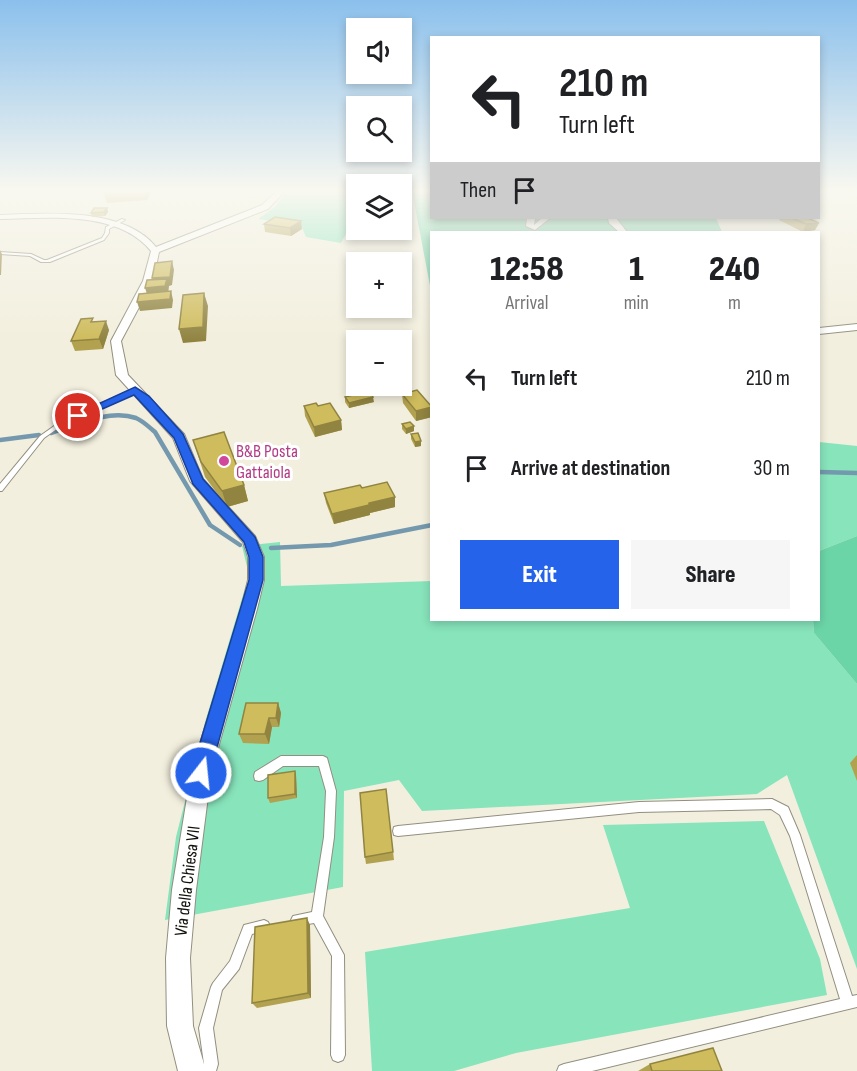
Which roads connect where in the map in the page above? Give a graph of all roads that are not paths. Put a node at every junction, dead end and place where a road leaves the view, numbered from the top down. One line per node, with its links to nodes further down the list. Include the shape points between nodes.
1 (98, 241): 5 (lane, via 48,261 31,255)
2 (146, 241): 4 (street)
3 (180, 241): 4 (street)
4 (155, 251): 8 (street, Via della Chiesa VII, via 148,280 116,341 122,375)
5 (0, 253)
6 (857, 327): 7 (street)
7 (820, 331)
8 (135, 390): 9 (lane, via 42,436); 15 (street, Via della Chiesa VII, via 179,437 197,481 250,540 256,557 256,580 249,609 201,773 184,890 178,958 180,1026)
9 (0, 489)
10 (259, 776): 12 (lane, via 282,761 323,761 331,791 329,837)
11 (398, 831): 13 (lane, via 639,807 772,804 784,811 795,835)
12 (317, 917): 14 (lane, via 338,955); 16 (lane, via 248,929 235,965 218,987 206,1028)
13 (852, 1002): 17 (lane)
14 (338, 1055)
15 (192, 1071)
16 (209, 1071)
17 (564, 1071)

